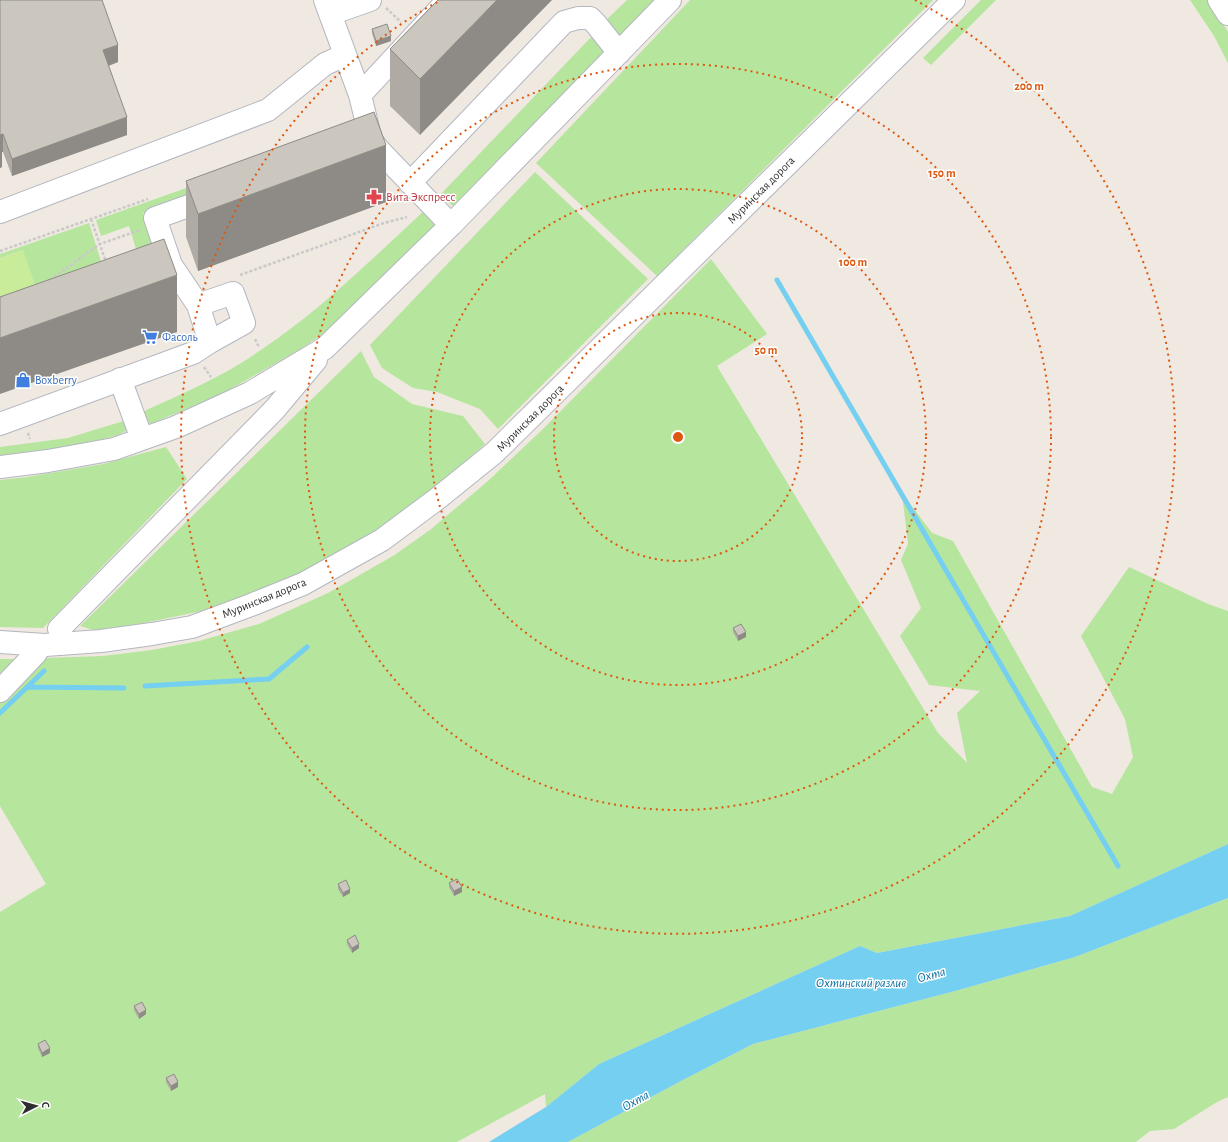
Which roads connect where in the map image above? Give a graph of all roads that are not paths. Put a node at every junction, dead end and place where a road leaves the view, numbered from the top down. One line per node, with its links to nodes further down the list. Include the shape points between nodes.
1 (448, 0): 10 (street)
2 (670, 0): 8 (street)
3 (954, 0): 27 (street, Муринская дорога, via 494,453 382,540 303,584 192,627 101,641 45,645)
4 (1219, 0): 7 (street)
5 (377, 3): 6 (street)
6 (328, 7): 9 (street)
7 (1228, 14)
8 (618, 53): 13 (street, via 590,18 564,22); 16 (street)
9 (345, 55): 10 (street); 15 (street, via 325,64 268,110)
10 (360, 95): 11 (street)
11 (371, 140): 12 (street); 13 (street)
12 (344, 150)
13 (410, 183): 16 (street)
14 (232, 191): 17 (street, via 155,218)
15 (0, 212)
16 (451, 225): 21 (street)
17 (171, 265): 18 (street); 19 (street)
18 (150, 272)
19 (198, 306): 20 (street); 20 (street, via 233,294 244,323)
20 (210, 342): 22 (street, via 193,352)
21 (326, 348): 24 (street, via 250,393 176,427); 26 (street, via 275,409)
22 (120, 379): 23 (street); 24 (street)
23 (0, 424)
24 (142, 439): 25 (street, via 114,449 48,462)
25 (0, 467)
26 (59, 629)
27 (0, 642)
28 (36, 653): 29 (street)
29 (0, 691)

